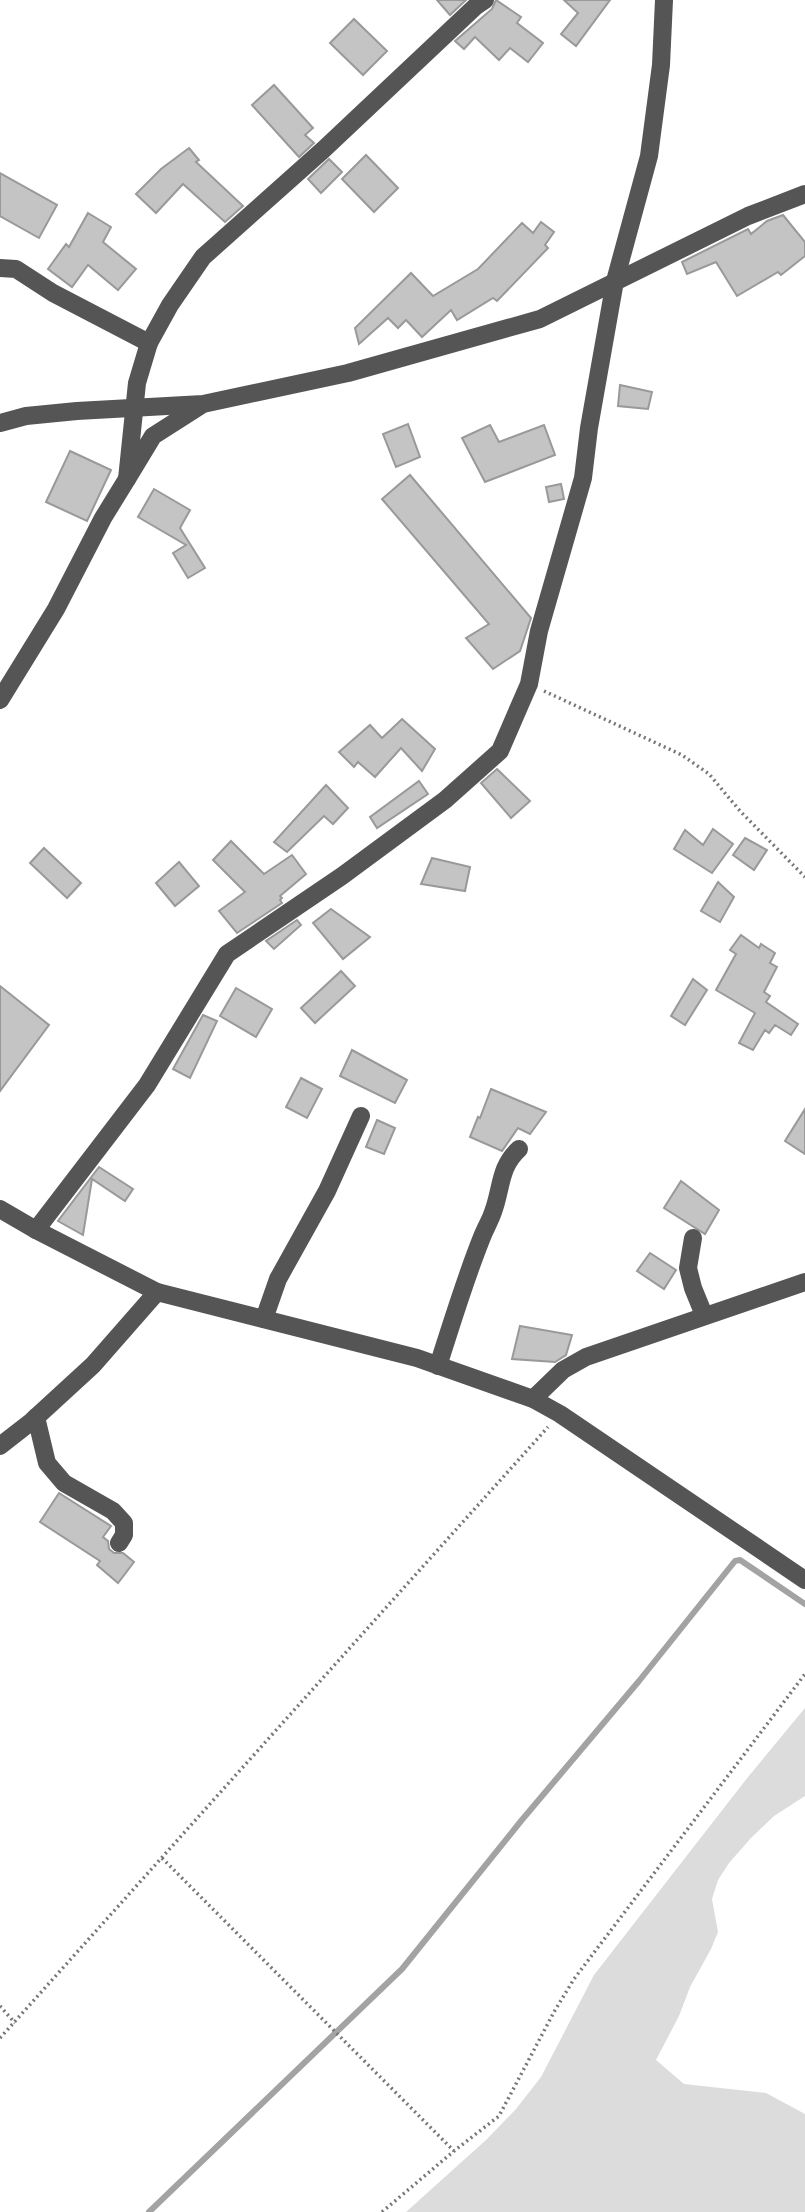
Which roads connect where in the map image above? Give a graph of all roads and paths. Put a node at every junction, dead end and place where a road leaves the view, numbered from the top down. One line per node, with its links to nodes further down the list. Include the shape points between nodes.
1 (485, 0): 6 (street, via 203,257)
2 (664, 0): 5 (street, via 649,156)
3 (805, 194): 5 (street, via 748,216)
4 (0, 268): 6 (street, via 16,269)
5 (615, 281): 7 (street, via 540,319 348,373); 11 (street, via 583,478 539,631)
6 (149, 343): 8 (street)
7 (203, 404): 8 (street); 10 (street, via 153,436)
8 (133, 408): 9 (street, via 26,416); 10 (street)
9 (0, 423)
10 (127, 479): 12 (street)
11 (529, 684): 13 (path, via 682,755 709,774); 17 (street, via 500,751 445,800 227,954 147,1085)
12 (0, 700)
13 (805, 877)
14 (361, 1116): 22 (street, via 327,1191 278,1279)
15 (519, 1149): 23 (street, via 503,1168 493,1214)
16 (0, 1209): 17 (street)
17 (36, 1230): 20 (street)
18 (693, 1238): 21 (street, via 688,1268)
19 (805, 1282): 21 (street)
20 (157, 1292): 22 (street); 26 (street, via 93,1364)
21 (704, 1315): 24 (street, via 586,1357 563,1370)
22 (264, 1319): 23 (street)
23 (438, 1366): 24 (street)
24 (533, 1399): 25 (street)
25 (560, 1414): 29 (street); 31 (path)
26 (36, 1417): 27 (street); 28 (street, via 47,1463 64,1483 113,1511 124,1523)
27 (0, 1446)
28 (119, 1543)
29 (805, 1580)
30 (805, 1674): 35 (path, via 574,1979 499,2116)
31 (162, 1858): 33 (path); 35 (path)
32 (0, 2006): 33 (path)
33 (15, 2023): 34 (path)
34 (0, 2038)
35 (454, 2151): 36 (path)
36 (382, 2212)

